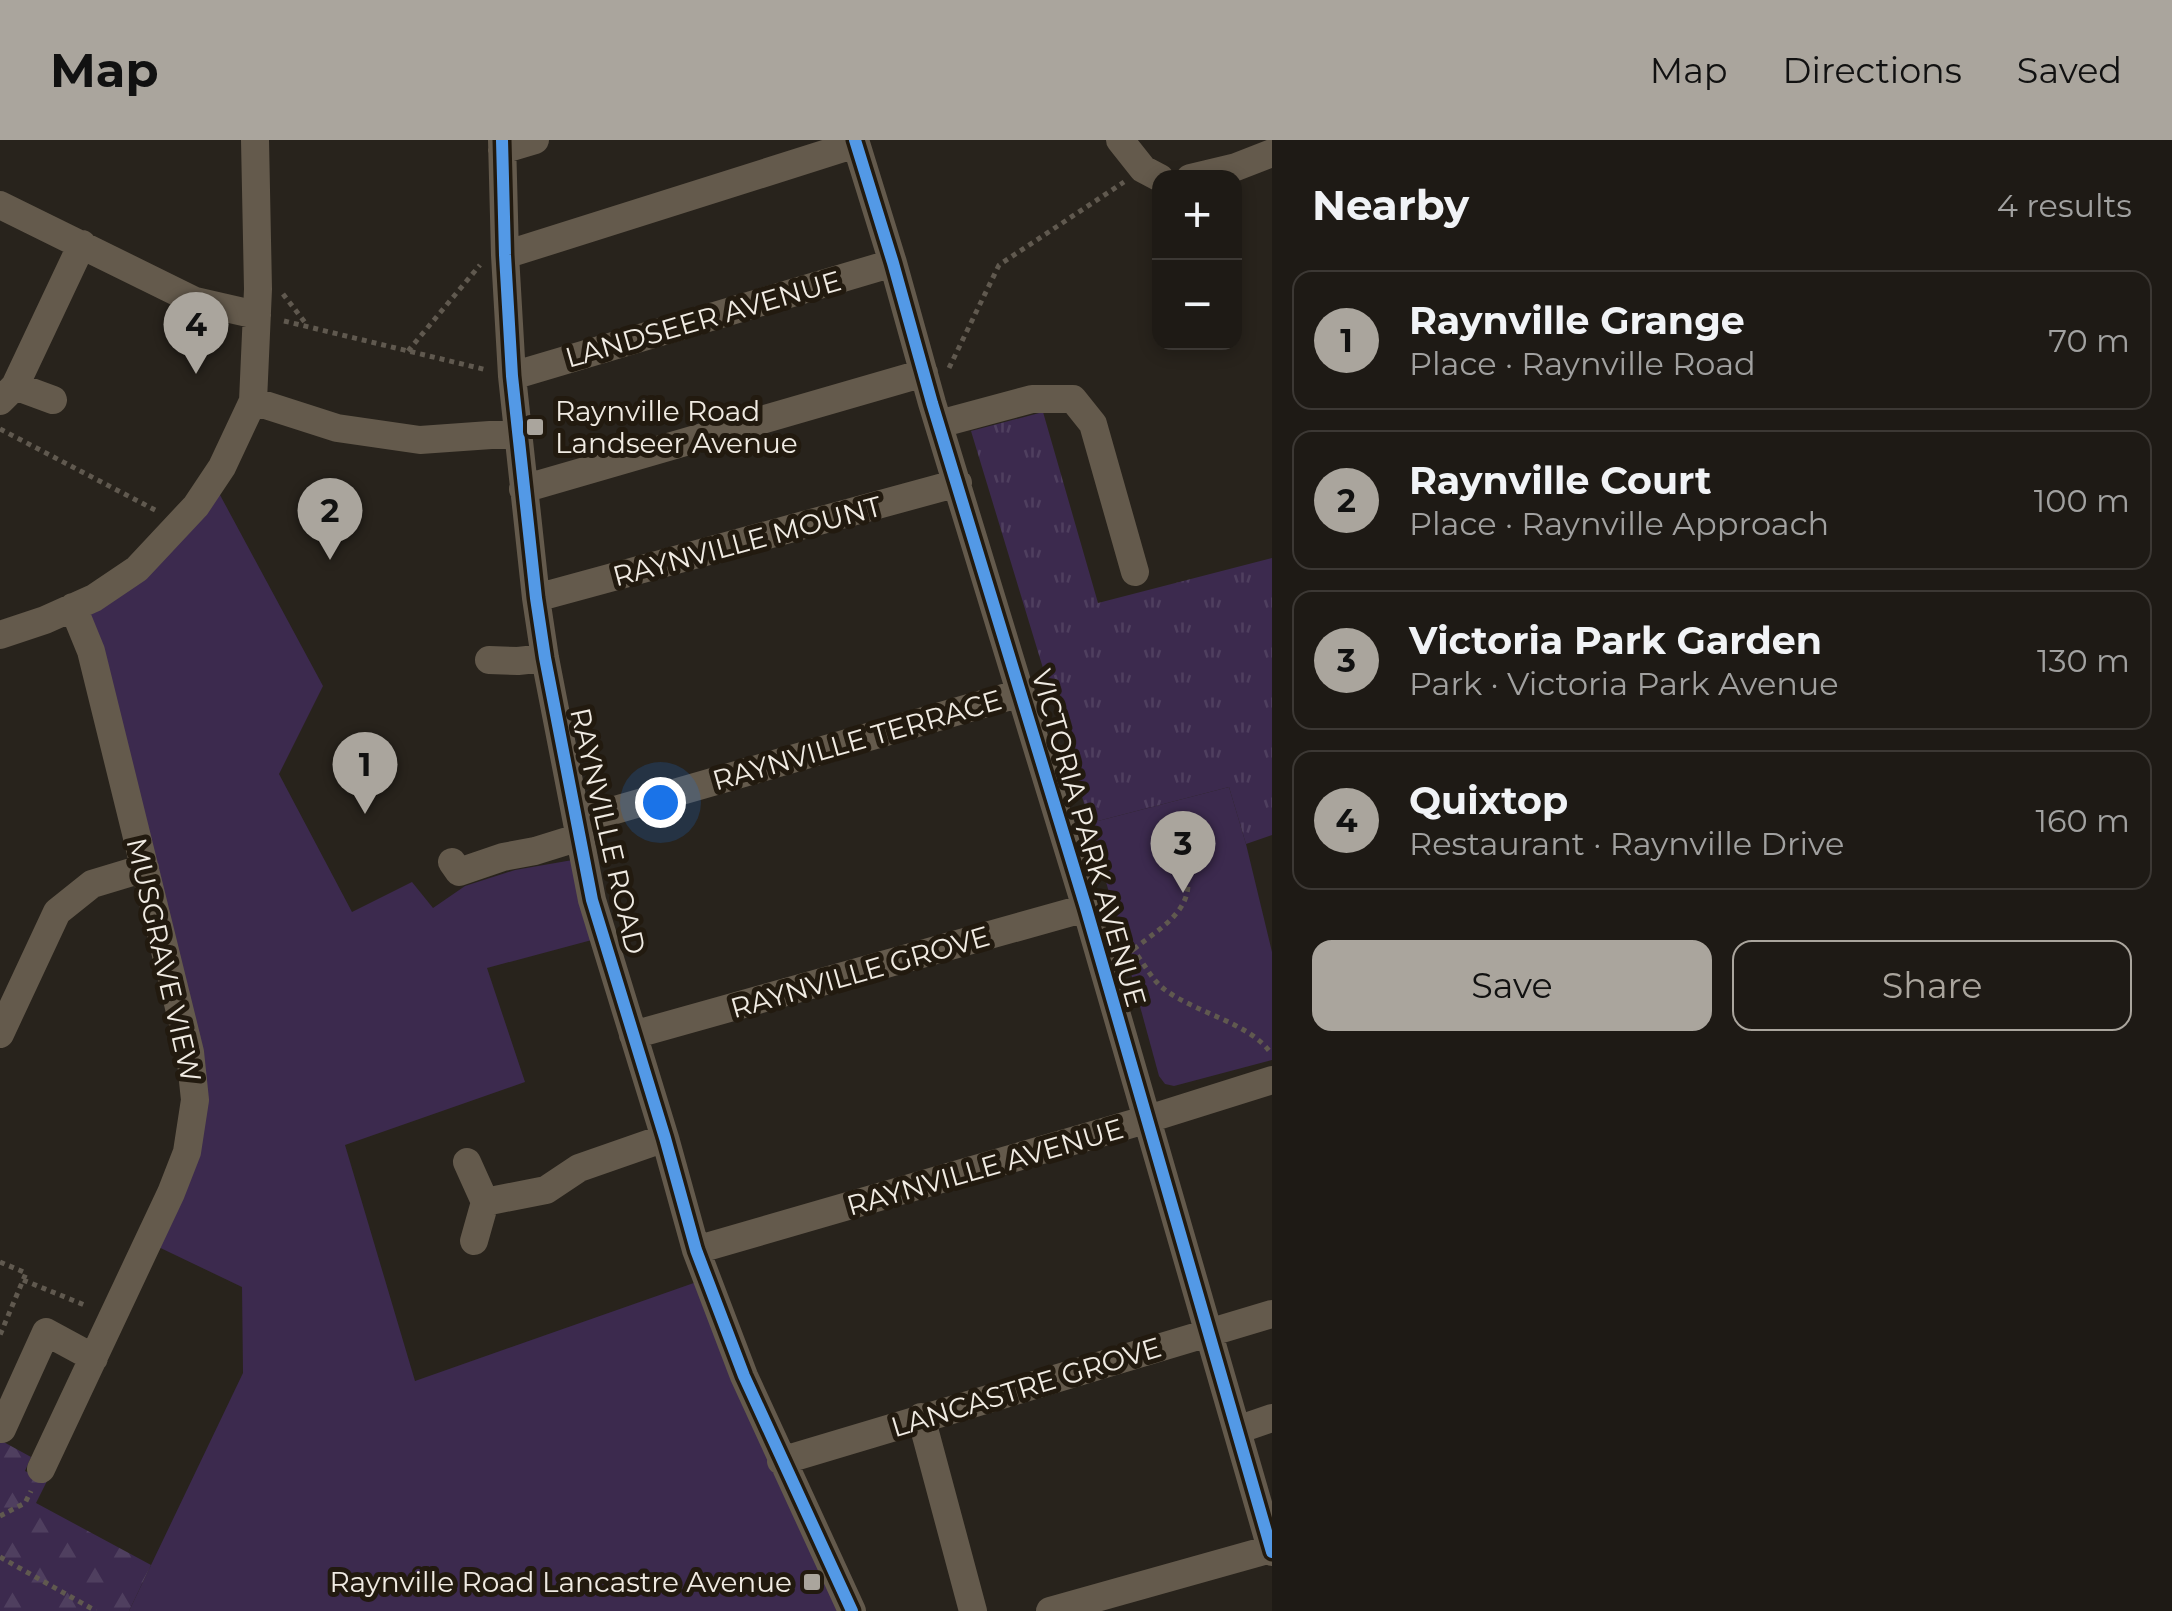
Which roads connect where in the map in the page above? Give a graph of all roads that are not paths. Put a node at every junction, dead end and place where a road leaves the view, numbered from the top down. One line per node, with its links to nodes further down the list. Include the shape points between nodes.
1 (255, 140): 13 (street)
2 (535, 140): 5 (street)
3 (1120, 140): 8 (street)
4 (855, 142): 11 (street); 12 (street, VICTORIA PARK AVENUE)
5 (502, 145): 11 (street, RAYNVILLE ROAD)
6 (1272, 153): 7 (street)
7 (1223, 170)
8 (1151, 174)
9 (0, 205): 10 (street)
10 (82, 244): 13 (street, via 196,302); 16 (street)
11 (505, 255): 15 (street, RAYNVILLE ROAD)
12 (893, 263): 14 (street, VICTORIA PARK AVENUE); 15 (street, LANDSEER AVENUE)
13 (257, 315): 18 (street)
14 (924, 373): 19 (street, VICTORIA PARK AVENUE); 22 (street)
15 (512, 376): 20 (street, RAYNVILLE ROAD)
16 (8, 394): 17 (street)
17 (53, 400)
18 (253, 401): 20 (street, via 337,428 420,440); 25 (street, via 196,506 137,569)
19 (935, 414): 21 (street, VICTORIA PARK AVENUE); 23 (street, via 1072,399 1093,424)
20 (519, 433): 22 (street, RAYNVILLE ROAD)
21 (958, 483): 24 (street, RAYNVILLE MOUNT); 29 (street, VICTORIA PARK AVENUE)
22 (524, 489): 24 (street, RAYNVILLE ROAD)
23 (1135, 572)
24 (536, 598): 27 (street, RAYNVILLE ROAD)
25 (73, 607): 26 (street); 32 (street, MUSGRAVE VIEW)
26 (0, 635)
27 (545, 658): 28 (street); 30 (street, RAYNVILLE ROAD)
28 (489, 660)
29 (1020, 693): 30 (street, RAYNVILLE TERRACE); 33 (street, VICTORIA PARK AVENUE)
30 (579, 829): 31 (street, RAYNVILLE TERRACE, via 536,851 459,872); 35 (street, RAYNVILLE ROAD, via 592,900)
31 (452, 862)
32 (145, 868): 34 (street, via 92,884 57,912); 45 (street, MUSGRAVE VIEW, via 190,1052 195,1100 172,1193)
33 (1086, 908): 35 (street, RAYNVILLE GROVE); 37 (street, VICTORIA PARK AVENUE)
34 (0, 1034)
35 (634, 1035): 38 (street, RAYNVILLE ROAD)
36 (1272, 1080): 37 (street, RAYNVILLE AVENUE)
37 (1145, 1120): 42 (street, RAYNVILLE AVENUE); 44 (street, VICTORIA PARK AVENUE)
38 (665, 1138): 40 (street, via 579,1168 546,1190); 42 (street, RAYNVILLE ROAD)
39 (467, 1162): 40 (street)
40 (485, 1202): 41 (street)
41 (474, 1241)
42 (696, 1250): 50 (street, RAYNVILLE ROAD)
43 (1272, 1314): 44 (street, LANCASTRE GROVE)
44 (1209, 1332): 46 (street, LANCASTRE GROVE); 49 (street, VICTORIA PARK AVENUE)
45 (94, 1358): 48 (street, via 46,1332); 51 (street, MUSGRAVE VIEW)
46 (922, 1417): 50 (street, LANCASTRE GROVE); 54 (street)
47 (1272, 1418): 49 (street)
48 (2, 1430)
49 (1237, 1430): 52 (street, VICTORIA PARK AVENUE)
50 (782, 1460): 53 (street, RAYNVILLE ROAD)
51 (42, 1469)
52 (1272, 1550): 55 (street)
53 (852, 1611)
54 (972, 1611)
55 (1050, 1611)

